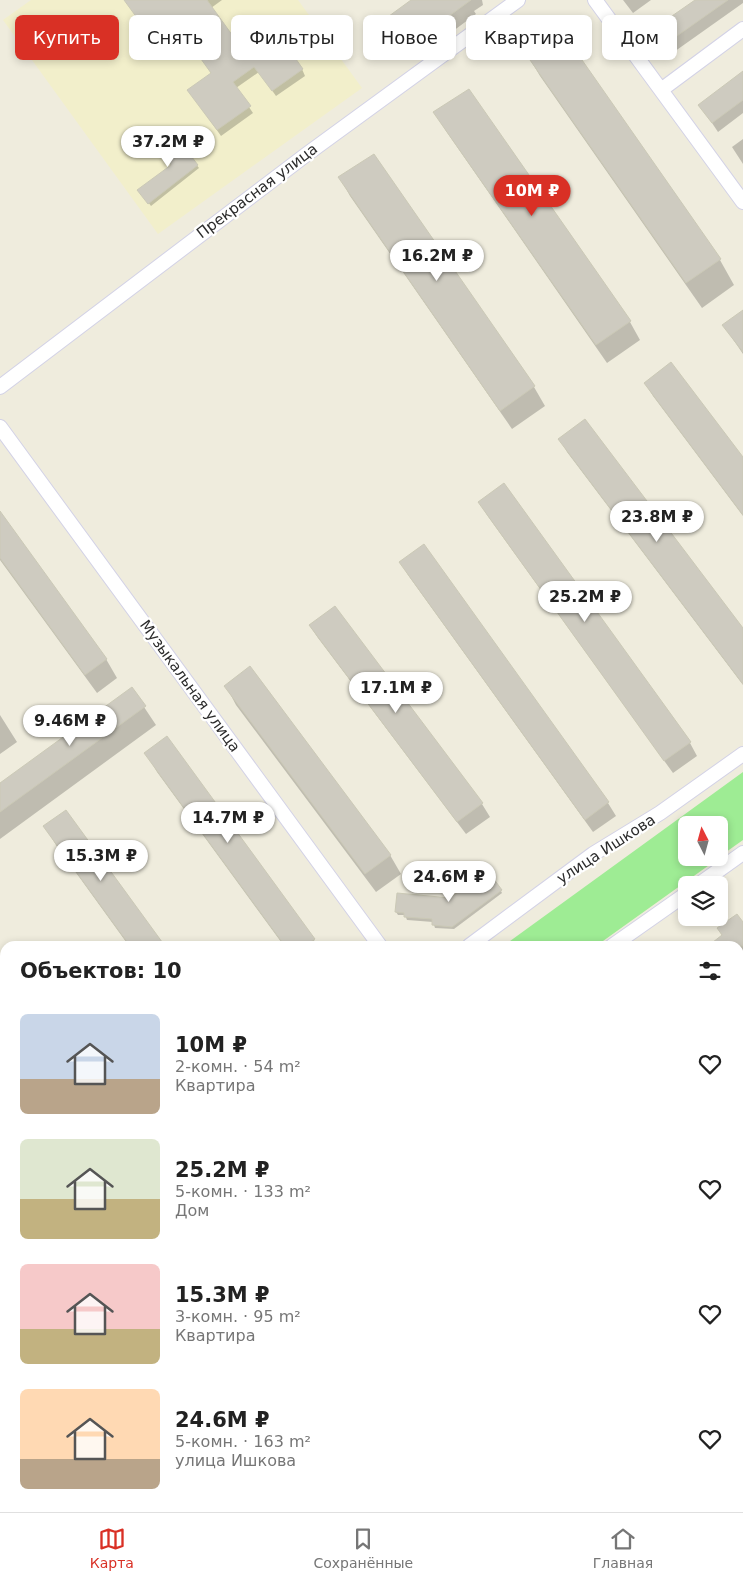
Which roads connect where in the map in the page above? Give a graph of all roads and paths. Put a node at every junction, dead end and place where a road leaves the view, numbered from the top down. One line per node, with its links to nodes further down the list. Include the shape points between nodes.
1 (518, 0): 6 (street, Прекрасная улица, via 307,154)
2 (595, 0): 4 (street)
3 (743, 29): 4 (street)
4 (661, 90): 5 (street)
5 (743, 202)
6 (0, 387)
7 (0, 427): 12 (street, Музыкальная улица)
8 (743, 754): 13 (street, улица Ишкова, via 660,814 593,854)
9 (743, 853): 10 (street)
10 (711, 876)
11 (678, 900): 14 (street)
12 (376, 941)
13 (476, 941)
14 (619, 941)

